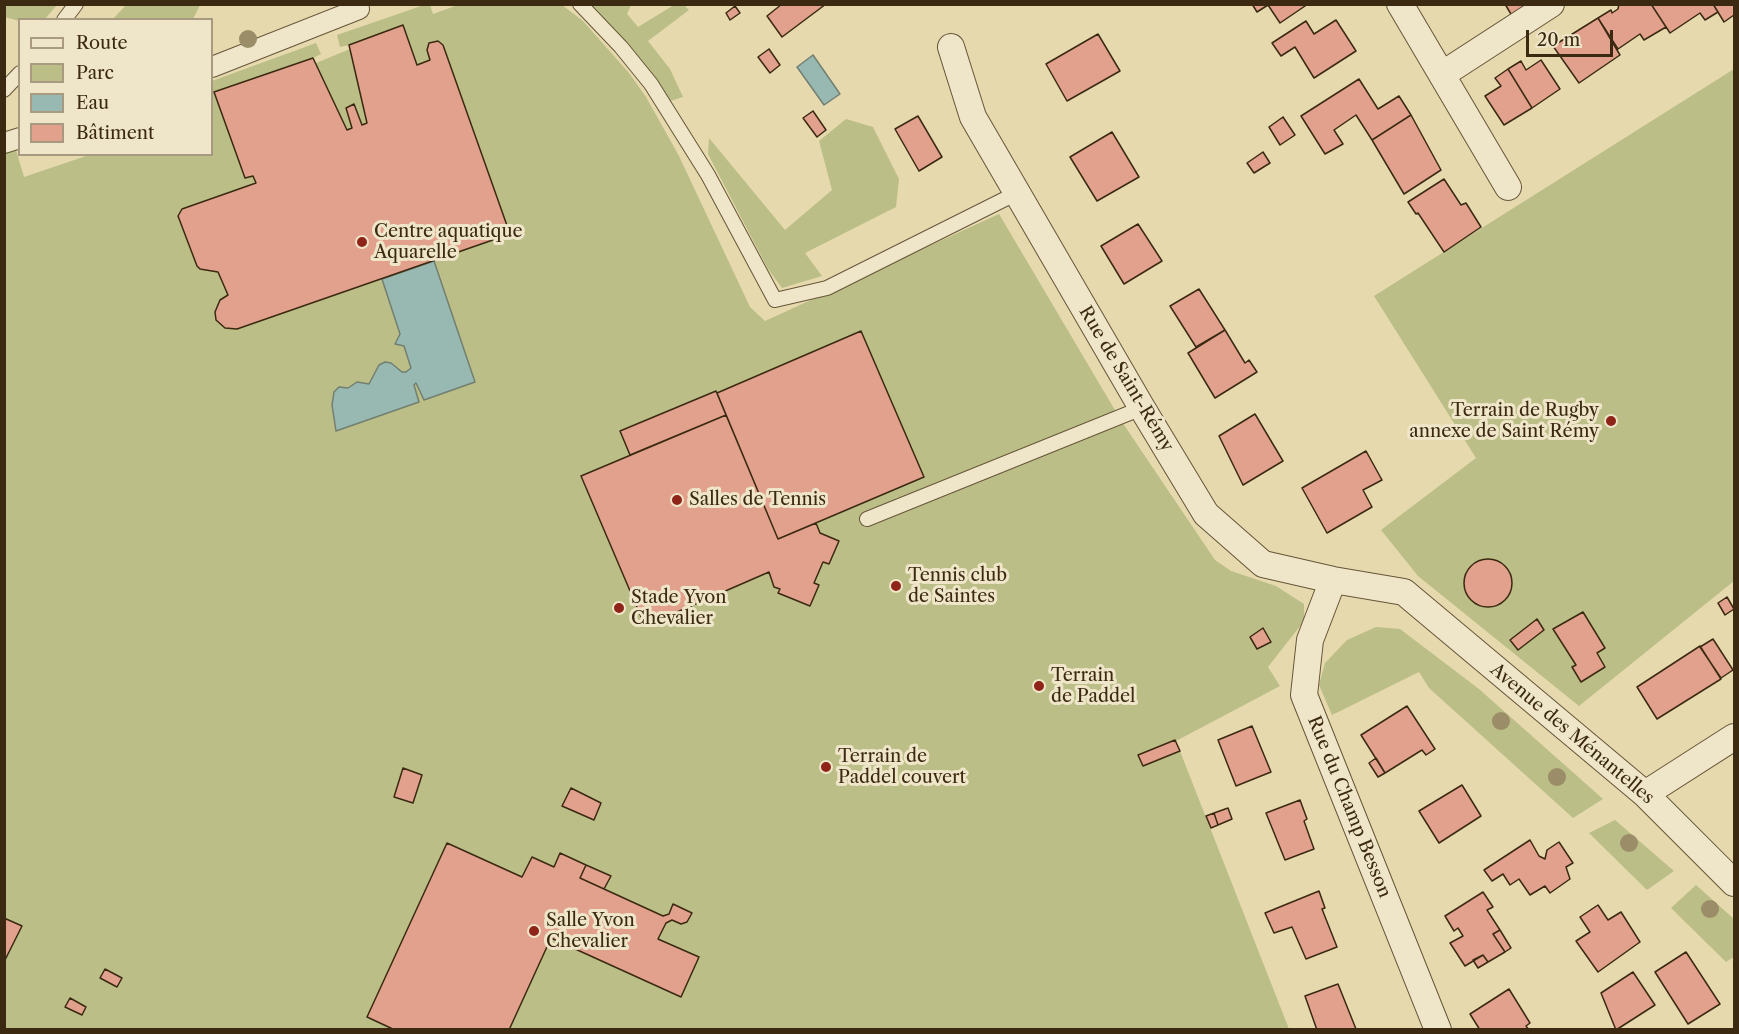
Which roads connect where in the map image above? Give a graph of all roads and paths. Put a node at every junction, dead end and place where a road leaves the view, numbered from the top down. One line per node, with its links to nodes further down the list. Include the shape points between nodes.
1 (76, 4): 6 (lane)
2 (580, 4): 13 (lane, via 621,46 656,93 708,174 775,300 827,288)
3 (1400, 4): 9 (street)
4 (1551, 4): 9 (street)
5 (358, 9): 8 (street)
6 (66, 18)
7 (951, 47): 13 (street, Rue de Saint-Rémy, via 973,117)
8 (213, 67)
9 (1443, 74): 12 (street)
10 (18, 75): 11 (lane)
11 (4, 90)
12 (1508, 187)
13 (1017, 193): 14 (street, Rue de Saint-Rémy)
14 (1142, 408): 15 (lane); 16 (street, Rue de Saint-Rémy, via 1206,514 1263,564)
15 (867, 519)
16 (1333, 580): 17 (street, Rue de Saint-Rémy); 21 (street, Rue du Champ Besson, via 1310,640 1304,695)
17 (1404, 592): 19 (street, Avenue des Ménantelles)
18 (1734, 736): 19 (street)
19 (1645, 794): 20 (street, Avenue des Ménantelles)
20 (1734, 883)
21 (1438, 1029)

